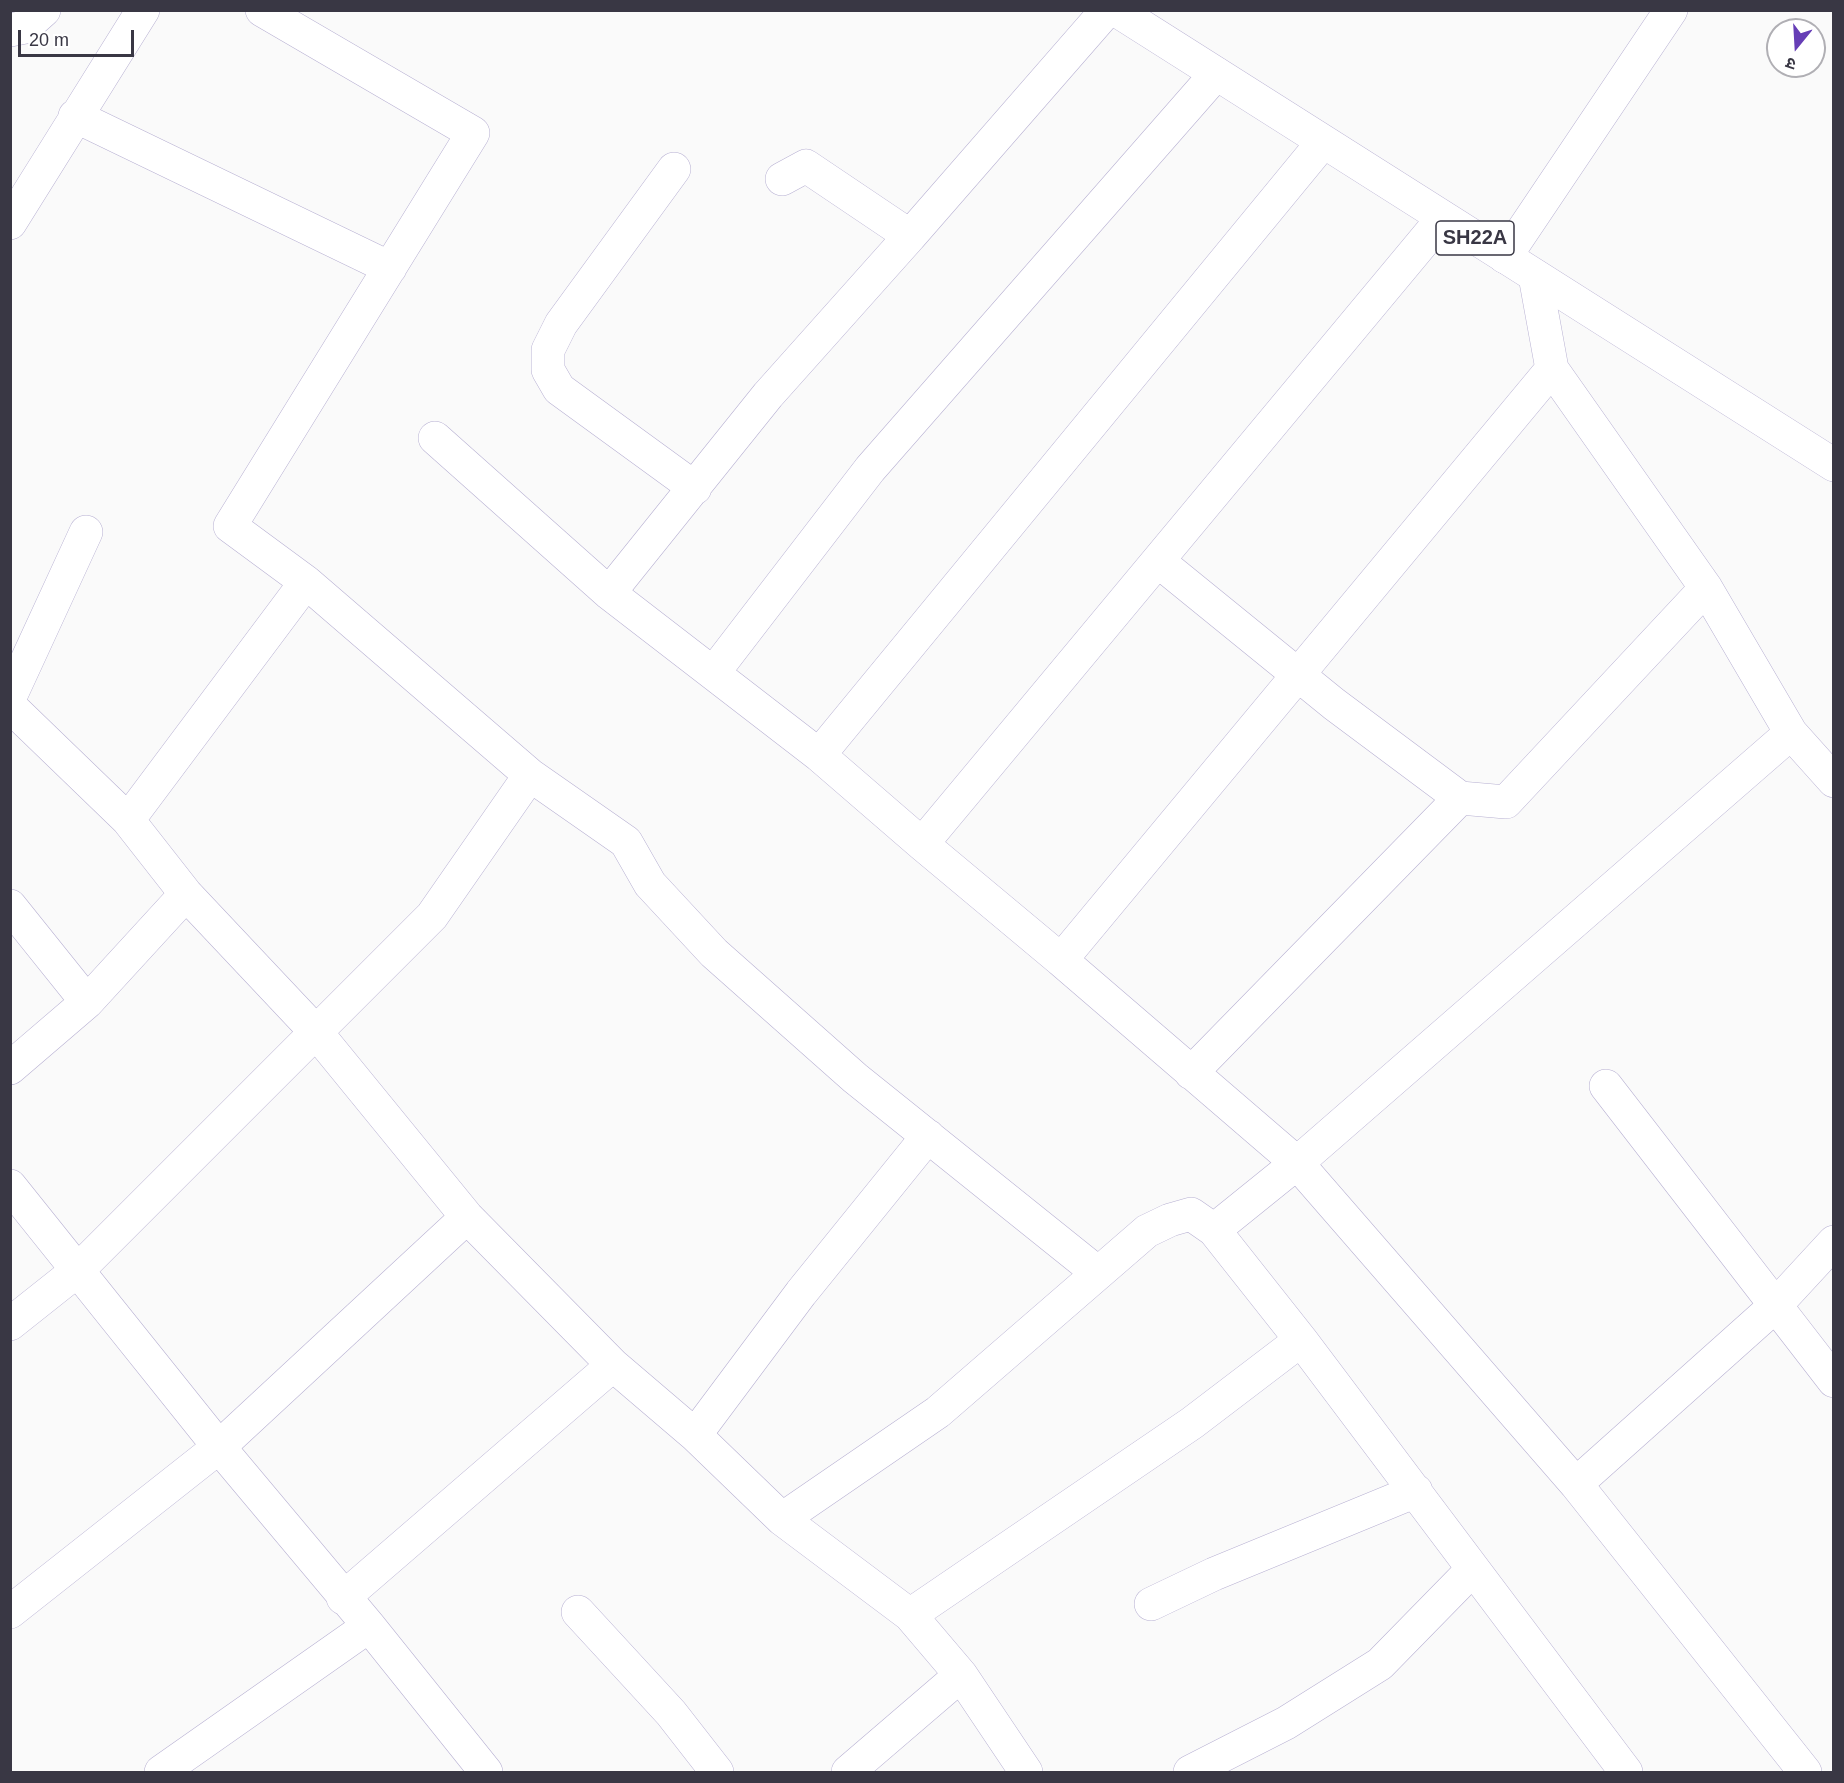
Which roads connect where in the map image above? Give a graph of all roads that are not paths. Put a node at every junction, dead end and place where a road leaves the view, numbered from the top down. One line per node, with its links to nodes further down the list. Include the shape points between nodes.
1 (142, 10): 7 (street)
2 (262, 10): 15 (street, via 473,133)
3 (1107, 10): 13 (street)
4 (1116, 10): 6 (street, SH22A)
5 (1671, 10): 14 (street)
6 (1216, 74): 8 (street, SH22A); 26 (street, via 870,469)
7 (75, 116): 12 (street); 15 (street)
8 (1323, 142): 11 (street, SH22A); 31 (street)
9 (675, 169): 20 (street, via 561,324 548,350 548,370 559,389)
10 (782, 179): 13 (street, via 806,166)
11 (1443, 218): 14 (street, SH22A); 22 (street)
12 (10, 223)
13 (910, 236): 20 (street, via 768,395)
14 (1505, 257): 16 (street, SH22A)
15 (390, 268): 23 (street, via 230,526)
16 (1535, 276): 17 (street); 19 (street, SH22A)
17 (1552, 369): 24 (street); 27 (street)
18 (435, 438): 25 (street)
19 (1833, 465)
20 (695, 488): 25 (street)
21 (86, 532): 28 (street)
22 (1158, 561): 27 (street); 36 (street)
23 (306, 582): 32 (street); 35 (street)
24 (1706, 588): 30 (street); 34 (street, via 1506,802)
25 (609, 593): 26 (street)
26 (714, 672): 31 (street)
27 (1298, 675): 34 (street); 39 (street)
28 (10, 697)
29 (10, 706): 35 (street)
30 (1791, 733): 33 (street); 46 (street)
31 (819, 754): 36 (street)
32 (530, 775): 41 (street, via 432,916); 45 (street, via 626,842 650,885 714,953 855,1078)
33 (1833, 781)
34 (1460, 798): 43 (street)
35 (128, 820): 37 (street)
36 (921, 844): 39 (street)
37 (186, 894): 40 (street); 41 (street)
38 (10, 906): 40 (street)
39 (1061, 960): 43 (street)
40 (87, 1002): 42 (street)
41 (316, 1032): 48 (street); 51 (street)
42 (10, 1068)
43 (1191, 1073): 46 (street)
44 (1606, 1086): 53 (street)
45 (928, 1136): 52 (street); 58 (street, via 801,1293)
46 (1297, 1163): 49 (street); 60 (street)
47 (10, 1186): 51 (street)
48 (467, 1217): 56 (street); 59 (street)
49 (1214, 1230): 52 (street, via 1191,1214 1170,1220 1147,1231); 55 (street)
50 (1833, 1242): 53 (street)
51 (78, 1270): 54 (street); 59 (street)
52 (1098, 1273): 62 (street, via 938,1412)
53 (1774, 1307): 57 (street); 60 (street)
54 (10, 1324)
55 (1301, 1340): 61 (street); 68 (street, via 1192,1423)
56 (613, 1365): 58 (street); 64 (street)
57 (1833, 1381)
58 (695, 1435): 62 (street)
59 (219, 1447): 64 (street); 67 (street)
60 (1576, 1484): 78 (street)
61 (1416, 1491): 63 (street); 65 (street)
62 (782, 1519): 68 (street)
63 (1473, 1569): 76 (street, via 1380,1664 1286,1723); 77 (street)
64 (343, 1598): 69 (street)
65 (1151, 1604)
66 (578, 1611): 73 (street, via 671,1713)
67 (10, 1612)
68 (910, 1615): 70 (street)
69 (369, 1626): 71 (street); 72 (street)
70 (961, 1675): 74 (street); 75 (street)
71 (161, 1773)
72 (486, 1773)
73 (717, 1773)
74 (848, 1773)
75 (1026, 1773)
76 (1190, 1773)
77 (1626, 1773)
78 (1805, 1773)

